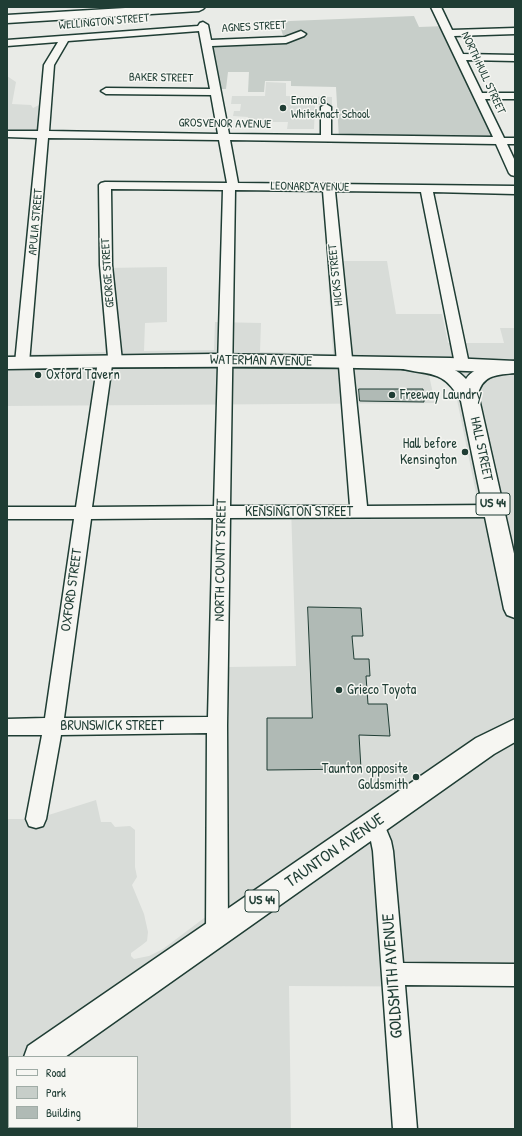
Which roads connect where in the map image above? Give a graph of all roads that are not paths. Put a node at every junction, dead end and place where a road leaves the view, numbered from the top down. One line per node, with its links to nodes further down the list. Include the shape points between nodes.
1 (83, 7): 4 (highway)
2 (199, 7): 5 (highway)
3 (436, 7): 8 (street, NORTH HULL STREET)
4 (7, 12)
5 (7, 19)
6 (204, 26): 10 (street, WELLINGTON STREET); 12 (street, NORTH COUNTY STREET)
7 (515, 31): 8 (street)
8 (450, 33): 13 (street, NORTH HULL STREET)
9 (301, 34): 12 (street, AGNES STREET, via 286,40)
10 (65, 39): 11 (street, WELLINGTON STREET); 21 (street, APULIA STREET, via 49,65)
11 (7, 43)
12 (207, 43): 16 (street, NORTH COUNTY STREET)
13 (460, 57): 14 (street); 17 (street, NORTH HULL STREET)
14 (515, 58)
15 (106, 91): 16 (street, BAKER STREET)
16 (216, 92): 22 (street, NORTH COUNTY STREET)
17 (479, 96): 18 (street); 24 (street, NORTH HULL STREET)
18 (515, 96)
19 (326, 107): 23 (street)
20 (7, 134): 21 (street, GROSVENOR AVENUE)
21 (44, 135): 22 (street, GROSVENOR AVENUE); 34 (street, APULIA STREET)
22 (224, 137): 23 (street, GROSVENOR AVENUE); 28 (street, NORTH COUNTY STREET)
23 (326, 138): 24 (street, GROSVENOR AVENUE)
24 (499, 140): 25 (street, GROSVENOR AVENUE); 26 (street, NORTH HULL STREET)
25 (515, 141)
26 (515, 173)
27 (105, 185): 28 (street, LEONARD AVENUE); 33 (street, GEORGE STREET)
28 (231, 186): 29 (street, LEONARD AVENUE); 32 (street, NORTH COUNTY STREET)
29 (329, 188): 30 (street, LEONARD AVENUE); 35 (street, HICKS STREET)
30 (426, 189): 31 (street, LEONARD AVENUE); 37 (street)
31 (515, 190)
32 (225, 360): 33 (main road, WATERMAN AVENUE); 35 (main road, WATERMAN AVENUE); 41 (street, NORTH COUNTY STREET)
33 (110, 361): 34 (main road, WATERMAN AVENUE); 43 (street, OXFORD STREET)
34 (14, 363)
35 (345, 363): 36 (main road, WATERMAN AVENUE); 42 (street, HICKS STREET)
36 (405, 364): 37 (main road, WATERMAN AVENUE); 39 (highway, via 432,367 450,374 461,384)
37 (462, 364): 38 (main road, WATERMAN AVENUE)
38 (515, 367): 39 (highway, HALL STREET / US 44, via 478,375 471,386)
39 (470, 400): 40 (highway, HALL STREET / US 44)
40 (494, 511): 42 (street, KENSINGTON STREET); 45 (highway, HALL STREET / US 44)
41 (222, 512): 42 (street, KENSINGTON STREET); 43 (street, KENSINGTON STREET); 47 (street, NORTH COUNTY STREET)
42 (359, 512)
43 (83, 513): 44 (street, KENSINGTON STREET); 49 (street, OXFORD STREET)
44 (7, 514)
45 (515, 609)
46 (515, 717): 51 (highway, US 44)
47 (217, 725): 49 (street, BRUNSWICK STREET); 54 (street, NORTH COUNTY STREET)
48 (7, 727): 49 (street, BRUNSWICK STREET)
49 (53, 727): 52 (street, OXFORD STREET)
50 (515, 730): 51 (highway, TAUNTON AVENUE / US 44)
51 (485, 746): 53 (highway, TAUNTON AVENUE / US 44)
52 (36, 819)
53 (374, 824): 54 (highway, TAUNTON AVENUE / US 44); 55 (street, GOLDSMITH AVENUE, via 383,851)
54 (217, 933): 57 (highway, TAUNTON AVENUE / US 44)
55 (392, 974): 56 (street); 58 (street, GOLDSMITH AVENUE)
56 (515, 975)
57 (40, 1056)
58 (405, 1129)

